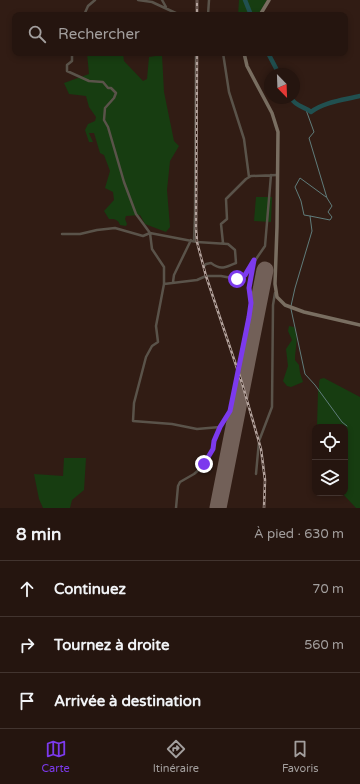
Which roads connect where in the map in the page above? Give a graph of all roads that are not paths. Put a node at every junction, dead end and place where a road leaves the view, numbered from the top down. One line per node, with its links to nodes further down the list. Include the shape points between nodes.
1 (95, 0): 7 (street)
2 (138, 0): 6 (street)
3 (162, 0): 6 (street)
4 (209, 0): 9 (street)
5 (270, 0): 10 (main road)
6 (166, 8): 8 (street)
7 (85, 12)
8 (174, 12)
9 (208, 12)
10 (262, 12)
11 (72, 56): 18 (street, via 67,71 89,81 103,82 116,94 105,108 104,120 136,214)
12 (196, 56): 20 (street, via 195,213)
13 (223, 56): 17 (street, via 229,92 244,139)
14 (244, 56): 16 (main road, via 246,66 272,114 278,132)
15 (271, 175): 16 (street); 17 (street); 22 (street, via 265,246)
16 (278, 175): 26 (main road)
17 (248, 177): 21 (street, via 226,199 227,219 221,224)
18 (150, 233): 19 (street, via 142,236 115,228 80,234); 20 (street); 25 (street, via 152,249 164,267)
19 (62, 234)
20 (192, 240): 21 (street); 24 (street)
21 (223, 243): 23 (street, via 235,250 236,263 226,268 217,268 211,263)
22 (254, 260): 24 (street, via 245,275 237,279 206,276 197,280); 28 (street, via 249,288 251,303 236,384 230,411)
23 (204, 266)
24 (173, 282): 25 (street)
25 (164, 284): 28 (street, via 156,326 158,342 152,346 146,357 134,403 133,421 197,429)
26 (275, 293): 27 (main road, via 285,305); 29 (street, via 272,406 259,441)
27 (360, 325)
28 (220, 427): 30 (street, via 213,449 201,468 180,482)
29 (256, 474)
30 (176, 508)

